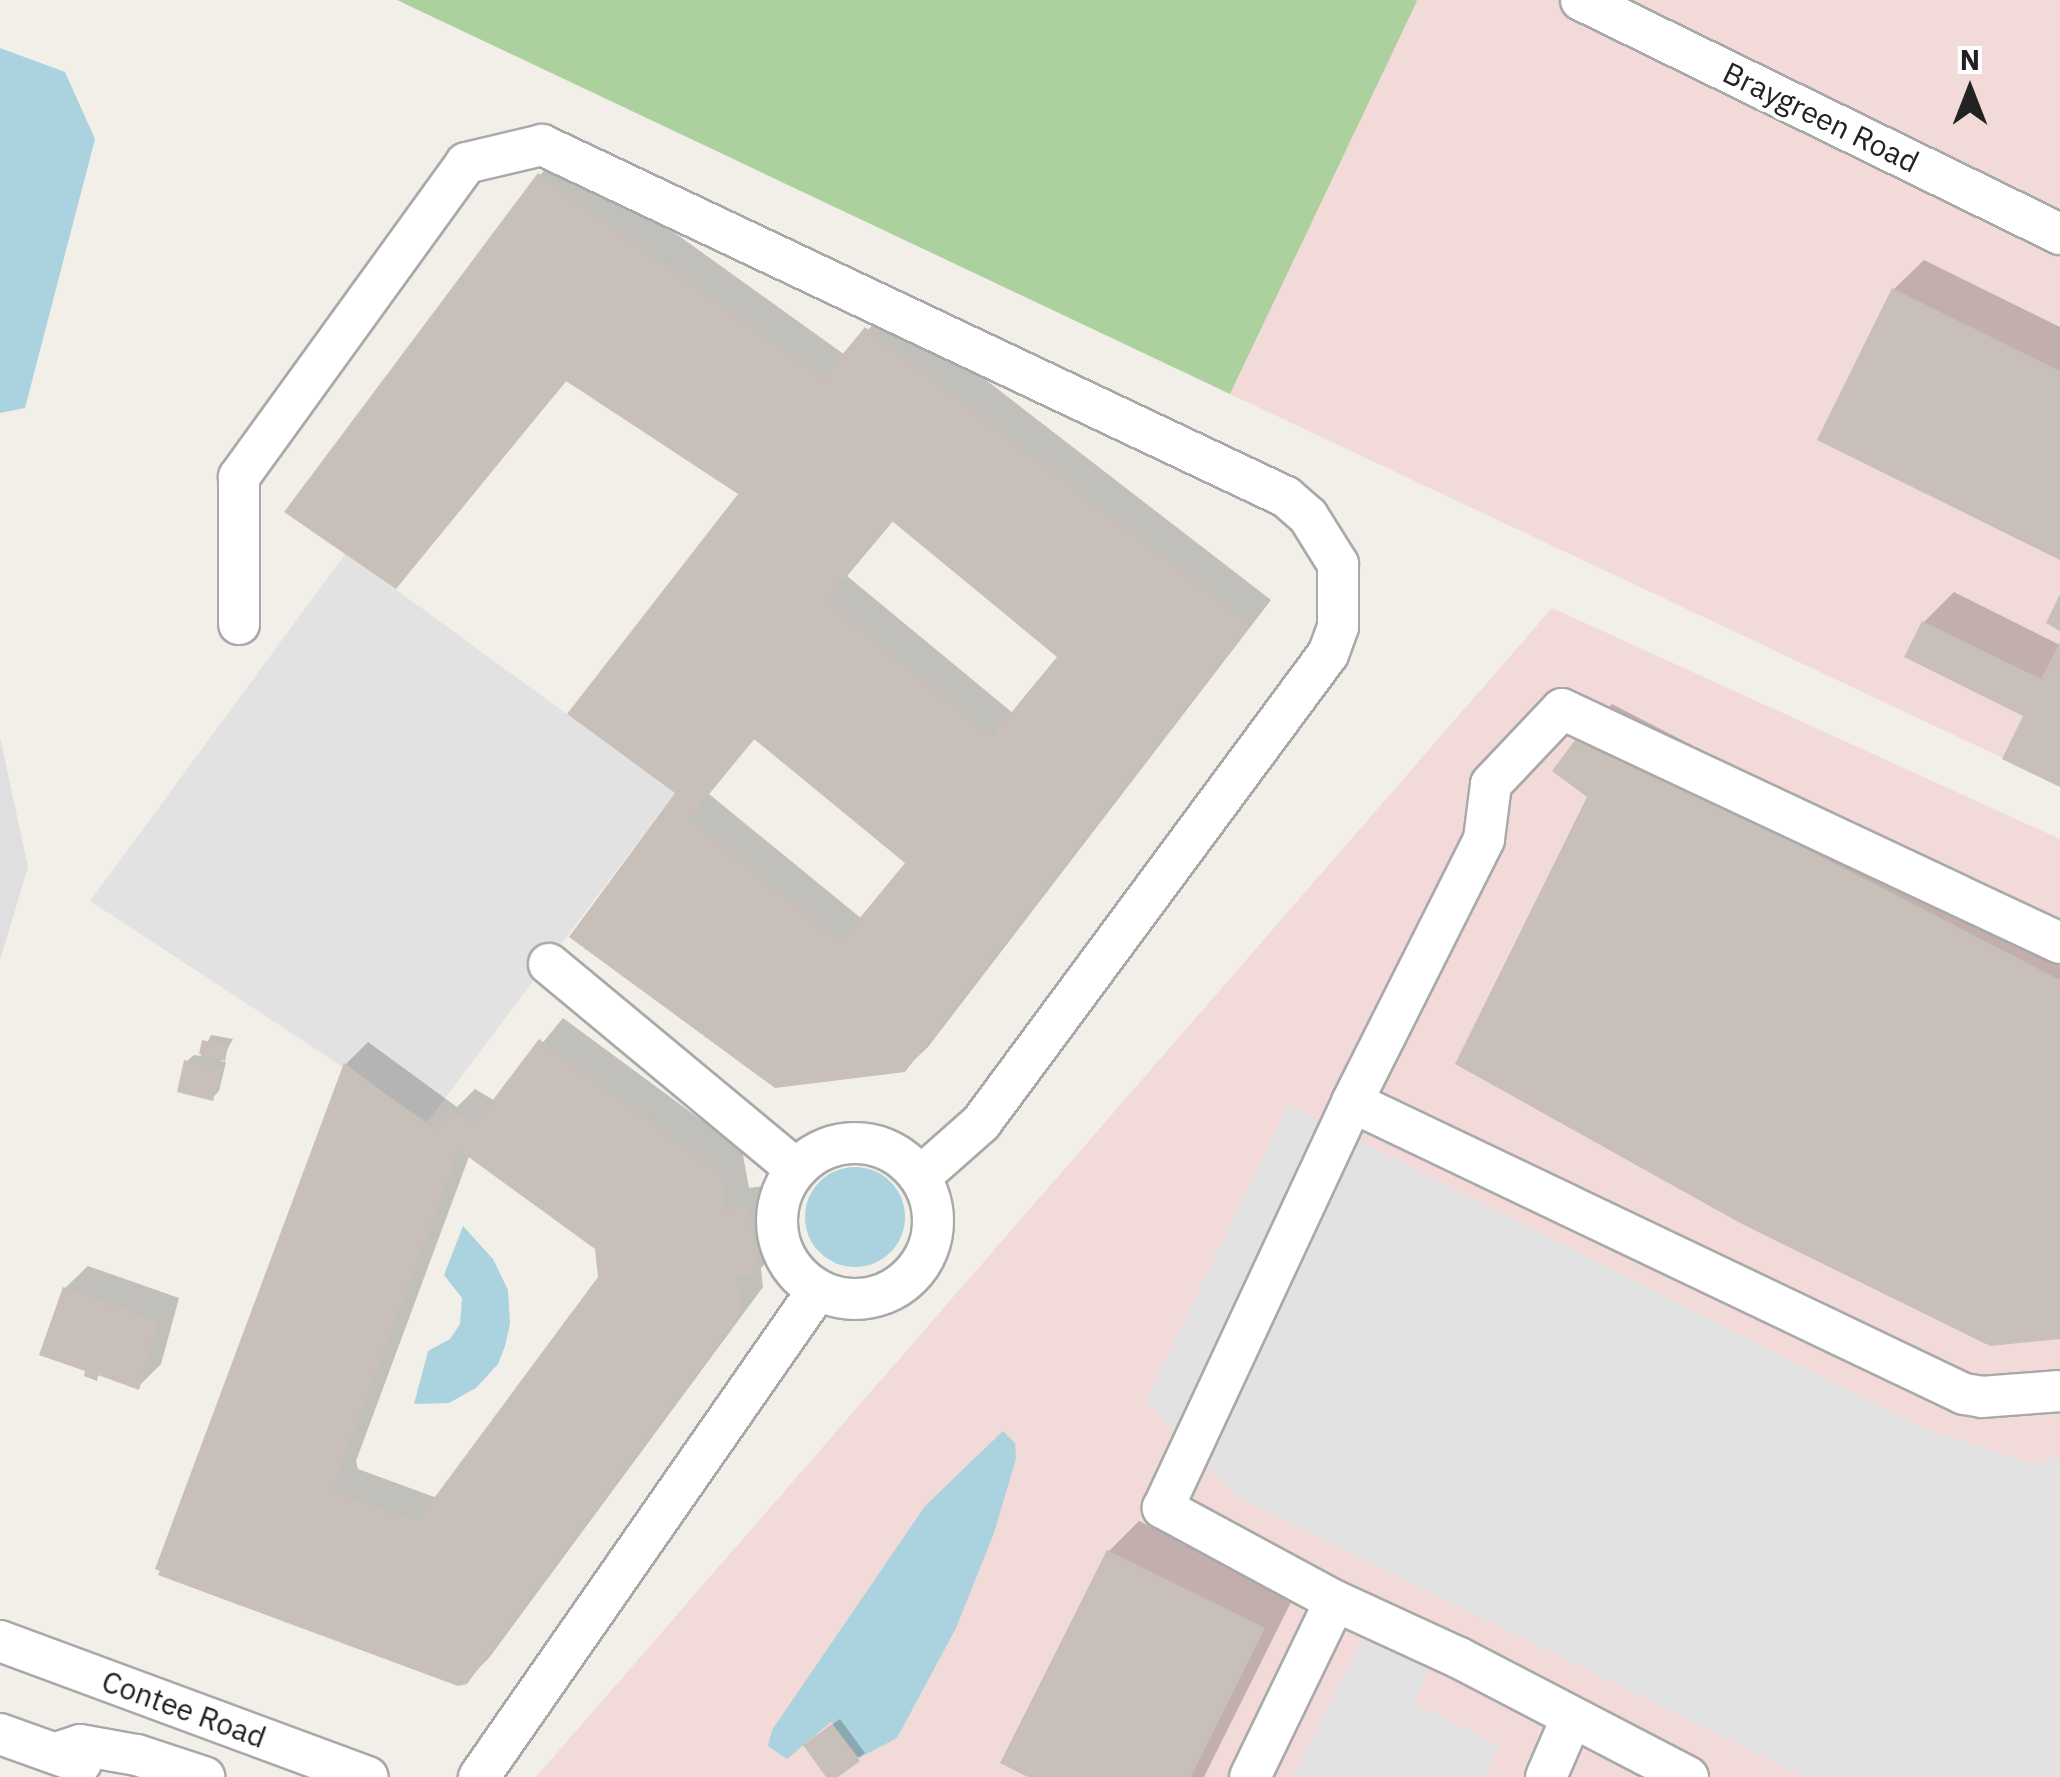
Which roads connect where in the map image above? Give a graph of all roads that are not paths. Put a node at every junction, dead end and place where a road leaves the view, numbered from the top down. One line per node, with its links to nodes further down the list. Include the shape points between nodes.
1 (1581, 0): 2 (street, Braygreen Road)
2 (2060, 234)
3 (239, 624): 8 (street, via 239,477 466,163 542,145 1286,497 1308,516 1338,564 1338,626 1328,654 981,1122)
4 (2060, 943): 6 (street, via 1562,708 1490,784 1484,839)
5 (549, 964): 7 (street)
6 (1352, 1102): 10 (street, via 1964,1394); 11 (street, via 1163,1508)
7 (795, 1168): 8 (street, via 836,1143 883,1146); 9 (street, via 775,1211 784,1258)
8 (920, 1176): 9 (street, via 934,1216 926,1256 898,1288 858,1301)
9 (817, 1291): 19 (street)
10 (2060, 1391)
11 (1335, 1601): 13 (street); 20 (street)
12 (0, 1641): 18 (street, Contee Road)
13 (1572, 1717): 21 (street); 22 (street)
14 (0, 1734): 15 (street)
15 (56, 1754): 16 (street); 17 (street, via 80,1745)
16 (120, 1777)
17 (204, 1777)
18 (368, 1777)
19 (479, 1777)
20 (1250, 1777)
21 (1546, 1777)
22 (1688, 1777)

